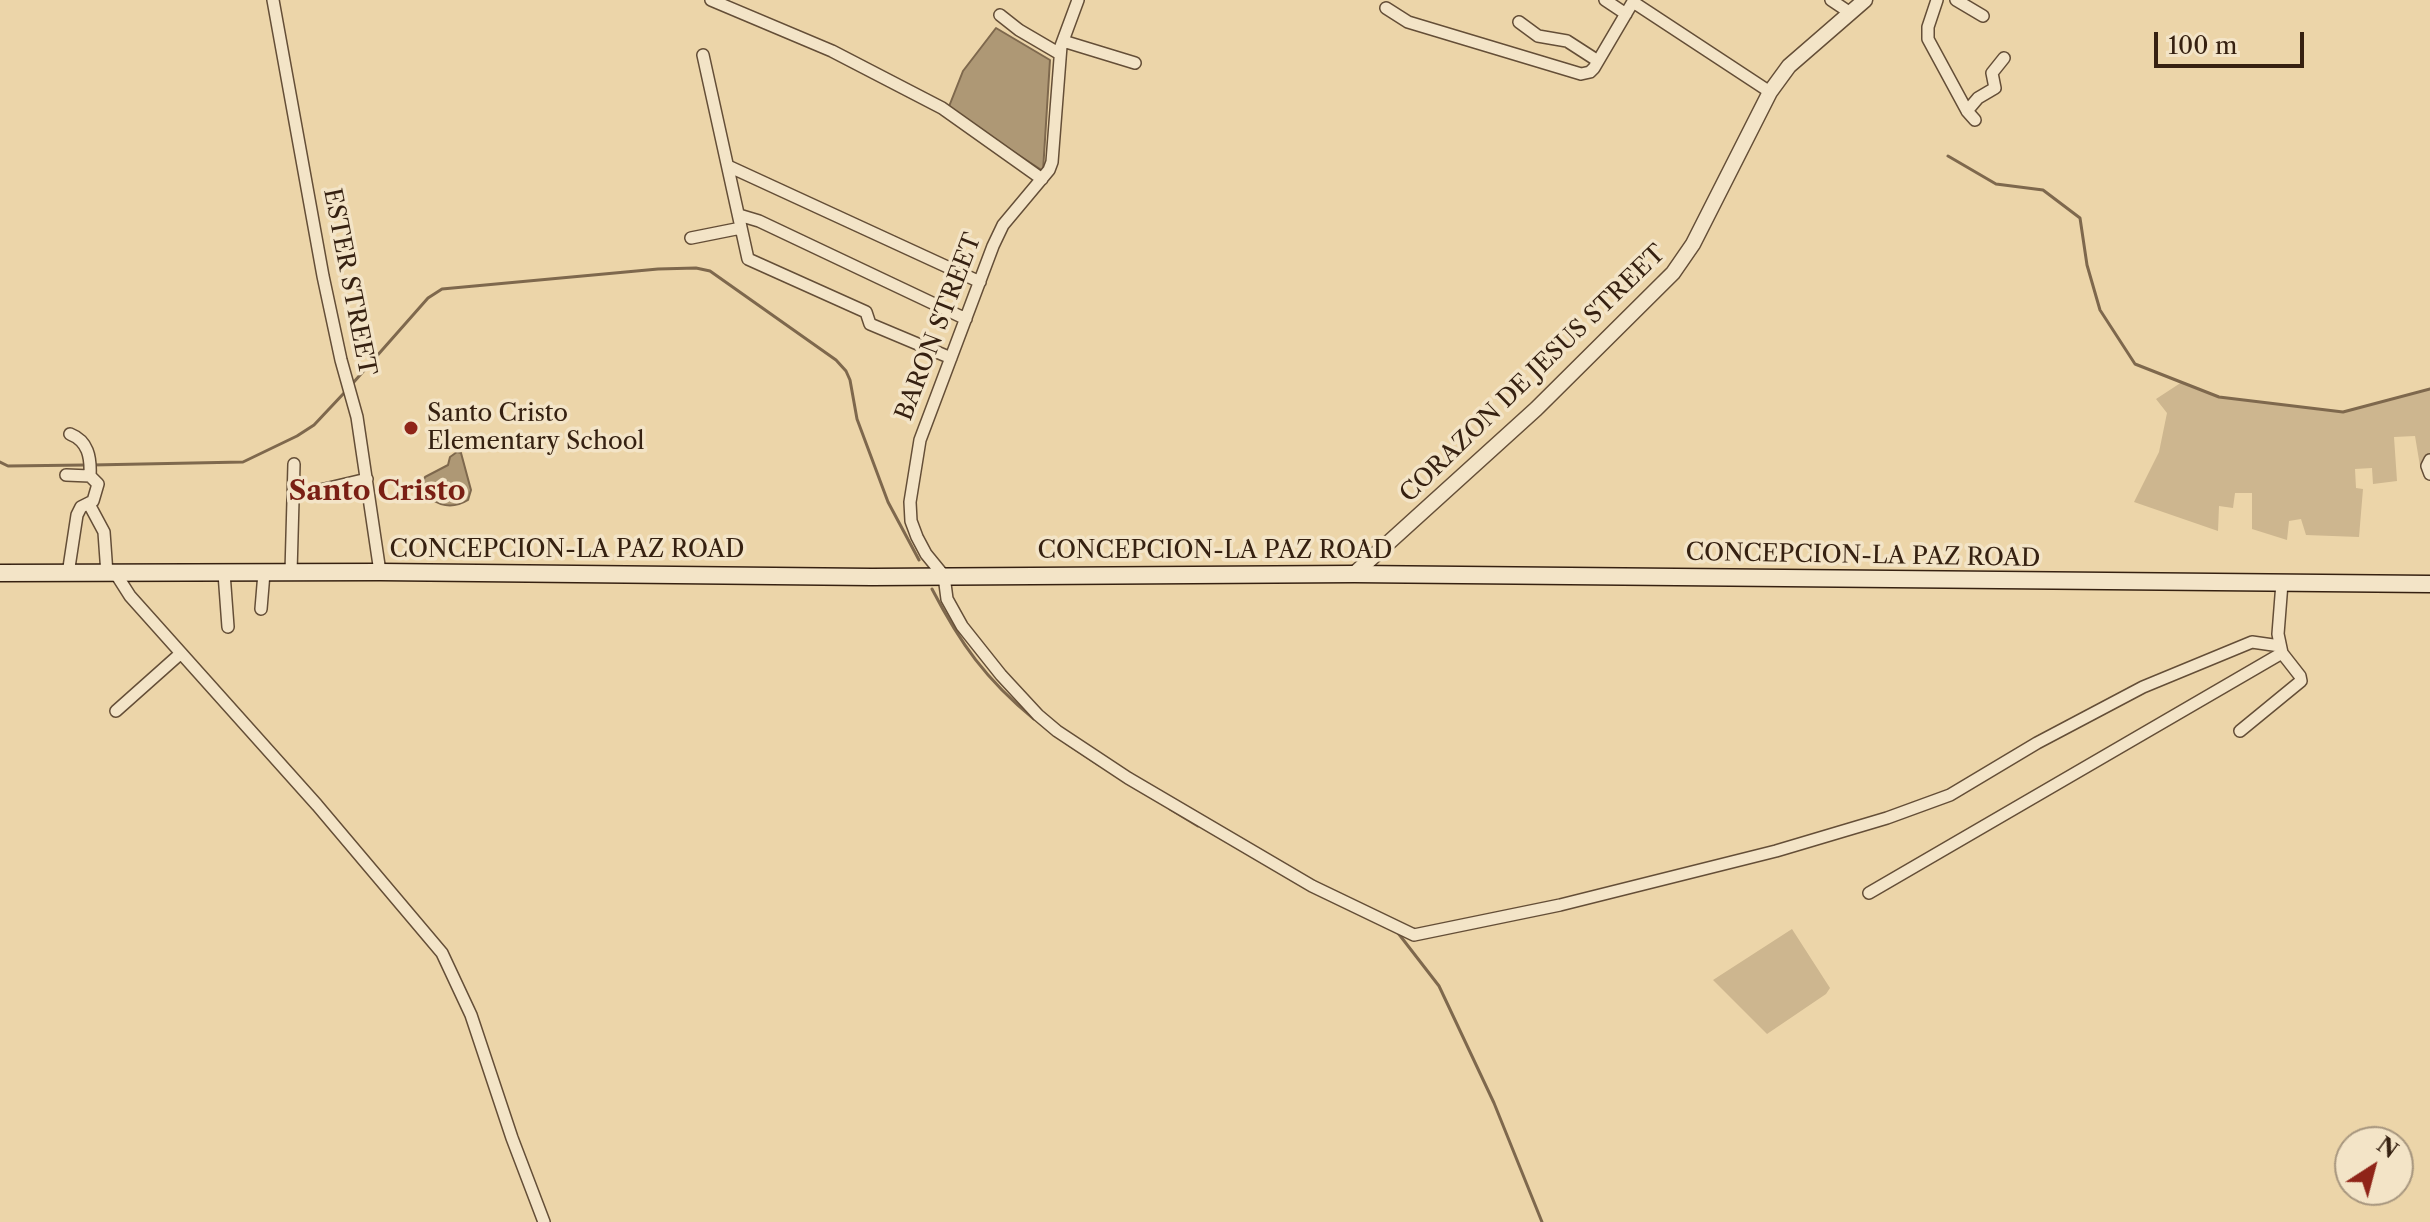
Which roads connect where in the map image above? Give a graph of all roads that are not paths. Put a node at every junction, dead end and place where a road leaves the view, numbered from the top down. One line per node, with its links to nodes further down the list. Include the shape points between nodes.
1 (273, 0): 36 (street, ESTER STREET, via 323,276)
2 (711, 0): 23 (street, via 832,51 942,108)
3 (1078, 0): 16 (street, BARON STREET)
4 (1605, 0): 12 (street)
5 (1831, 0): 11 (street)
6 (1865, 0): 11 (street, CORAZON DE JESUS STREET)
7 (1937, 0): 18 (street, via 1928,39 1971,116 1978,98 1995,88 1992,73)
8 (1956, 0): 14 (street)
9 (1633, 1): 12 (street); 21 (street)
10 (1386, 8): 19 (street, via 1408,22 1577,74 1590,72)
11 (1849, 12): 21 (street, CORAZON DE JESUS STREET, via 1789,66)
12 (1626, 14): 19 (street)
13 (1000, 15): 16 (street, via 1019,30)
14 (1983, 16)
15 (1519, 22): 19 (street, via 1538,36 1567,41)
16 (1062, 47): 20 (street); 23 (street, BARON STREET, via 1052,162)
17 (703, 55): 22 (street)
18 (2004, 58)
19 (1598, 61)
20 (1135, 63)
21 (1770, 92): 46 (street, CORAZON DE JESUS STREET, via 1673,273 1536,409)
22 (728, 166): 24 (street); 27 (street)
23 (1042, 179): 27 (street, BARON STREET, via 999,231)
24 (739, 215): 25 (street); 28 (street)
25 (741, 228): 26 (street); 29 (street, via 748,259 866,312 870,324)
26 (691, 238)
27 (980, 282): 28 (street, BARON STREET)
28 (966, 319): 29 (street, BARON STREET)
29 (951, 358): 47 (street, BARON STREET, via 920,440 910,502 917,537)
30 (70, 434): 33 (street, via 86,445)
31 (2430, 460): 34 (street)
32 (294, 464): 37 (street)
33 (90, 469): 35 (street); 38 (street, via 98,484)
34 (2430, 474)
35 (66, 475)
36 (367, 479): 37 (street); 40 (street, ESTER STREET)
37 (295, 496): 39 (street)
38 (89, 504): 44 (street, via 77,515); 45 (street, via 104,532)
39 (291, 572): 40 (main road, CONCEPCION-LA PAZ ROAD); 43 (main road, CONCEPCION-LA PAZ ROAD)
40 (380, 572): 47 (main road, CONCEPCION-LA PAZ ROAD)
41 (0, 573): 44 (main road, CONCEPCION-LA PAZ ROAD)
42 (224, 573): 43 (main road, CONCEPCION-LA PAZ ROAD); 45 (main road, CONCEPCION-LA PAZ ROAD); 51 (street)
43 (264, 573): 50 (street)
44 (68, 574): 45 (main road, CONCEPCION-LA PAZ ROAD)
45 (112, 574): 53 (street)
46 (1354, 574): 47 (main road, CONCEPCION-LA PAZ ROAD); 48 (main road, CONCEPCION-LA PAZ ROAD)
47 (944, 576): 52 (street, BARON STREET, via 947,599 962,626 1057,731 1312,886 1414,935 1560,905 1887,818 1950,795 2143,687 2252,642)
48 (2282, 583): 49 (main road, CONCEPCION-LA PAZ ROAD); 52 (street)
49 (2430, 584)
50 (261, 609)
51 (228, 627)
52 (2281, 650): 55 (street, via 2300,676 2299,685); 56 (street)
53 (180, 654): 54 (street); 57 (street, via 442,953 468,1006)
54 (116, 711)
55 (2240, 731)
56 (1869, 893)
57 (544, 1222)

